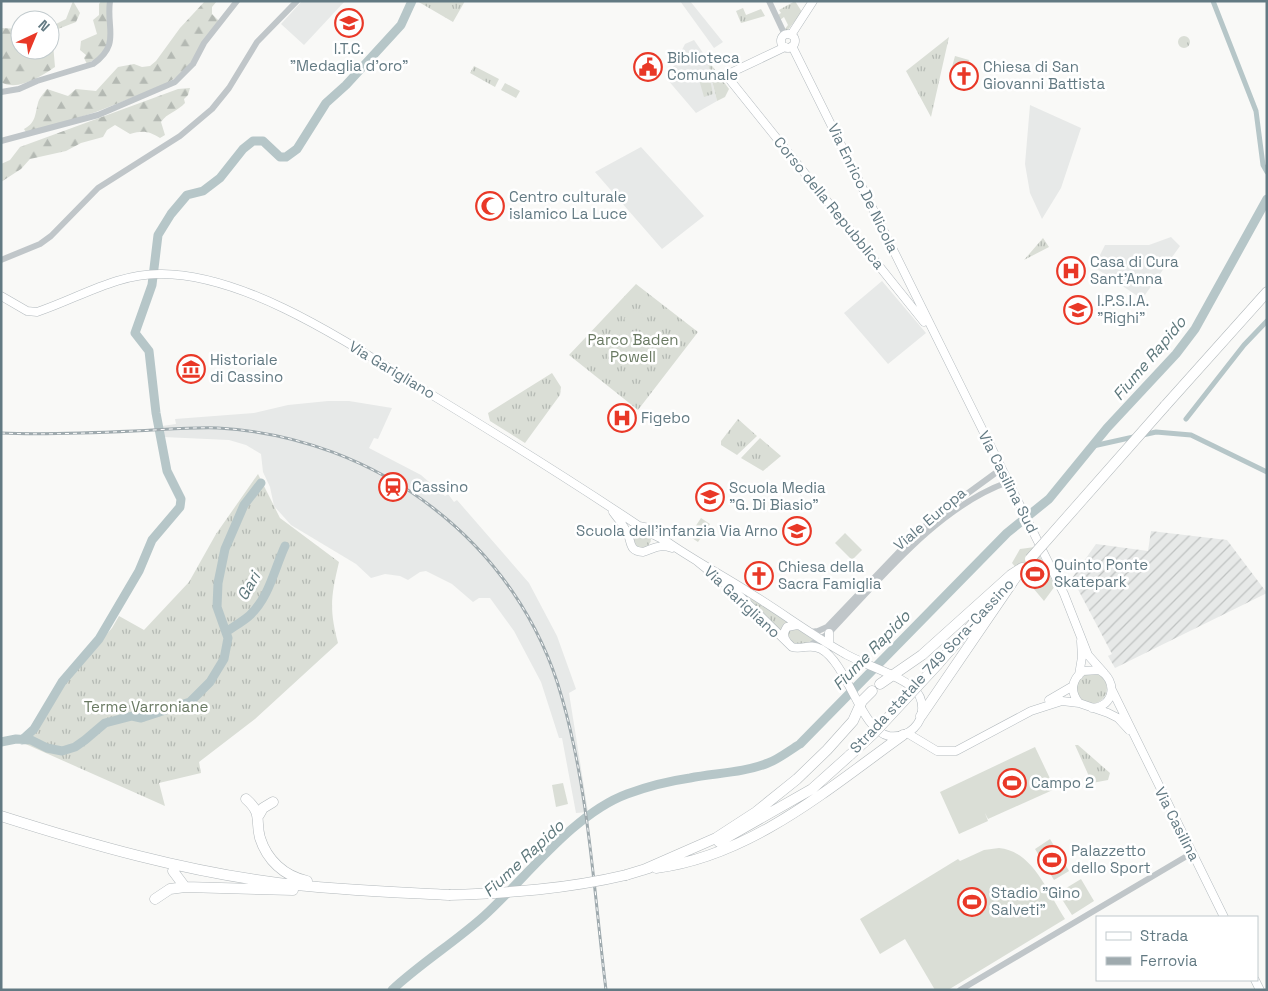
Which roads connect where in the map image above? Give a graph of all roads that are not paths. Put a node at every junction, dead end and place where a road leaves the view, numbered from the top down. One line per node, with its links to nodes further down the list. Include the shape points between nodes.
1 (110, 1): 8 (street, via 111,40 109,49 99,60 19,90)
2 (237, 1): 9 (street, via 193,64 175,82 98,115)
3 (297, 1): 10 (street, via 258,42 212,109 180,136 98,188 51,236)
4 (769, 1): 6 (street)
5 (813, 1): 6 (main road)
6 (788, 35): 7 (main road, via 782,37); 7 (main road, via 794,39)
7 (786, 45): 17 (main road, Via Enrico De Nicola); 17 (main road, Corso della Repubblica, via 728,71 726,75)
8 (1, 92)
9 (1, 142)
10 (11, 257): 11 (street); 12 (street)
11 (1, 260)
12 (1, 264)
13 (1, 289): 16 (main road)
14 (1267, 292): 28 (highway, Strada statale 749 Sora-Cassino, bridge)
15 (1, 296): 16 (main road, Via Garigliano)
16 (16, 305): 21 (main road, Via Garigliano, via 26,311 37,312 106,284 147,275 213,281 313,323)
17 (916, 305): 18 (main road, Via Enrico De Nicola)
18 (932, 331): 19 (main road, Via Casilina Sud)
19 (1001, 469): 20 (main road, Via Casilina Sud); 30 (street, Viale Europa, via 923,528 827,627)
20 (1008, 482): 31 (street, Viale Europa, via 971,499 921,539); 32 (main road, Via Casilina Sud, via 1064,594)
21 (607, 504): 22 (main road, Via Garigliano); 23 (main road, Via Garigliano)
22 (639, 526): 23 (main road); 24 (main road, Via Garigliano, via 649,528)
23 (629, 536): 25 (main road, Via Garigliano, via 635,550 646,551)
24 (654, 536): 25 (main road); 26 (main road, Via Garigliano)
25 (652, 546): 26 (main road, Via Garigliano)
26 (680, 550): 27 (main road, Via Garigliano)
27 (698, 562): 29 (main road, Via Garigliano); 33 (main road, Via Garigliano, via 741,597)
28 (1022, 568): 37 (highway, via 1010,574 922,655); 48 (highway); 56 (highway, Strada statale 749 Sora-Cassino, bridge, via 873,734 812,789 731,837)
29 (798, 625): 30 (main road, Via Garigliano); 33 (main road, Via Garigliano, via 793,624 784,631 783,637)
30 (810, 632): 34 (main road, Via Garigliano)
31 (829, 634): 34 (main road)
32 (1080, 634): 36 (main road, Via Casilina Sud, via 1088,655); 38 (main road, Via Casilina Sud, via 1082,657)
33 (787, 642): 35 (main road, Via Garigliano, via 796,648)
34 (825, 642): 35 (street); 37 (main road, Via Garigliano)
35 (810, 645): 44 (main road, Via Garigliano, via 825,651)
36 (1104, 673): 38 (main road, via 1088,669); 42 (main road, Via Casilina)
37 (888, 675): 39 (main road, Via Garigliano); 41 (highway)
38 (1079, 675): 40 (main road)
39 (906, 683): 41 (main road, via 896,680); 48 (main road, via 918,694 922,708)
40 (1073, 686): 43 (main road); 45 (main road)
41 (876, 688): 44 (highway); 47 (main road, via 868,698)
42 (1112, 690): 46 (main road, via 1102,706); 49 (main road, Via Casilina)
43 (1055, 700): 45 (main road, Via Casilina); 48 (main road, via 999,722 955,748 938,748 931,744 924,737); 50 (main road, via 1001,725 956,751 937,751)
44 (859, 702): 47 (main road, Via Garigliano); 56 (highway, via 853,721 827,750 756,812 716,838)
45 (1079, 703): 46 (main road, Via Casilina)
46 (1090, 708): 49 (main road, Via Casilina, via 1118,718)
47 (867, 714): 50 (main road, via 874,728 880,732 895,736)
48 (920, 718): 50 (main road)
49 (1131, 731): 55 (main road, Via Casilina)
50 (905, 734): 56 (highway, via 804,806 745,840 692,861)
51 (246, 799): 53 (highway)
52 (273, 802): 53 (highway)
53 (259, 814): 59 (highway, via 260,837 278,867 297,878)
54 (1, 816): 59 (highway, Strada statale 749 Sora-Cassino, via 83,842 165,862 278,883)
55 (1192, 853): 61 (main road, Via Casilina); 62 (street)
56 (643, 870): 59 (highway, Strada statale 749 Sora-Cassino, bridge, via 586,884 534,891 449,895)
57 (173, 871): 58 (highway)
58 (185, 887): 59 (highway); 60 (highway, via 170,889)
59 (359, 890)
60 (155, 899)
61 (1224, 916)
62 (960, 990)

